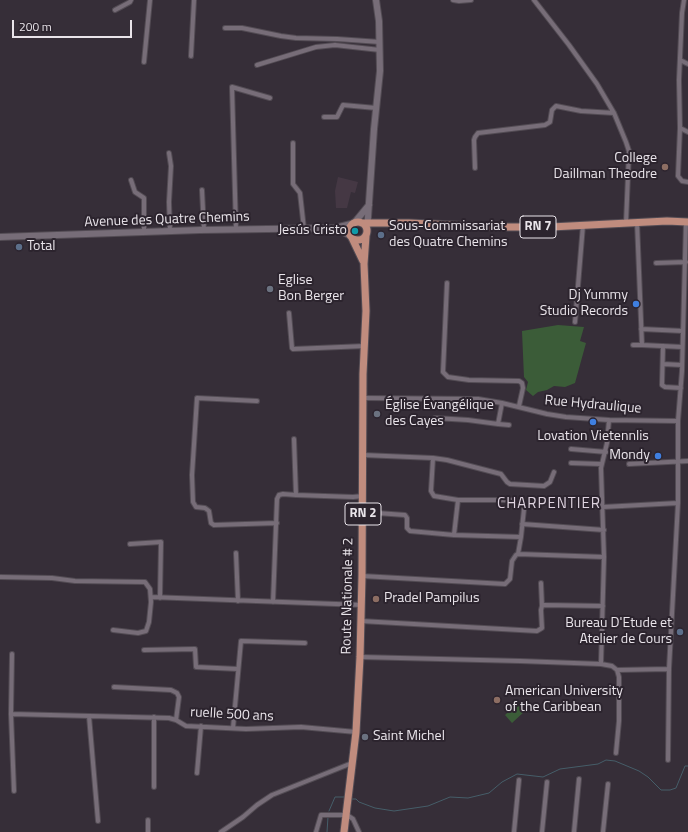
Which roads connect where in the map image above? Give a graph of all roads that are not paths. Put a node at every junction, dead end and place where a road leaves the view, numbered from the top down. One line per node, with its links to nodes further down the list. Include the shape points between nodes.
1 (131, 0): 9 (street)
2 (150, 0): 15 (street)
3 (194, 0): 13 (street)
4 (376, 0): 11 (main road)
5 (453, 0): 6 (street)
6 (471, 0)
7 (534, 0): 20 (street, via 597,84)
8 (684, 0): 14 (street)
9 (115, 10)
10 (225, 28): 11 (street, via 242,28 296,38)
11 (380, 42): 12 (main road)
12 (380, 50): 17 (street, via 316,47); 19 (main road)
13 (191, 56)
14 (680, 60): 16 (street); 22 (street)
15 (144, 62)
16 (688, 64)
17 (257, 65)
18 (270, 98): 38 (street, via 232,87)
19 (376, 108): 21 (street, via 343,105 337,118); 30 (main road)
20 (614, 113): 26 (street, via 556,106 552,110 550,122 545,126 478,134 474,140); 35 (street, via 629,151)
21 (324, 117)
22 (680, 128): 23 (street); 28 (street, via 678,176 682,181)
23 (688, 132)
24 (293, 143): 39 (street, via 293,184 300,193)
25 (169, 153): 41 (street)
26 (475, 168)
27 (131, 180): 42 (street, via 135,192 144,197)
28 (688, 182)
29 (202, 190): 40 (street)
30 (370, 203): 33 (main road); 33 (main road)
31 (637, 222): 32 (main road, RN 7); 35 (main road, RN 7); 52 (street)
32 (687, 222): 46 (street)
33 (359, 223): 34 (main road, RN 7); 37 (main road, Avenue des Quatre Chemins); 43 (main road, via 366,226); 45 (main road, via 349,231)
34 (388, 223): 36 (main road, RN 7, via 497,227); 43 (main road, RN 7, via 376,227)
35 (626, 223): 36 (main road, RN 7)
36 (583, 225): 51 (street)
37 (335, 228): 39 (main road, Avenue des Quatre Chemins); 45 (main road, Avenue des Quatre Chemins)
38 (236, 229): 39 (main road, Avenue des Quatre Chemins); 40 (main road, Avenue des Quatre Chemins)
39 (304, 229)
40 (204, 230): 41 (main road, Avenue des Quatre Chemins)
41 (170, 231): 42 (main road, Avenue des Quatre Chemins)
42 (144, 232): 44 (main road, Avenue des Quatre Chemins)
43 (367, 234): 45 (main road, via 358,240); 48 (main road, Route Nationale # 2 / RN 2)
44 (0, 237)
45 (351, 237): 48 (main road, Route Nationale # 2 / RN 2)
46 (686, 262): 47 (street); 53 (street)
47 (656, 263)
48 (364, 264): 56 (main road, Route Nationale # 2 / RN 2)
49 (447, 283): 65 (street, via 443,372 448,377 469,380 519,381 523,388)
50 (289, 313): 56 (street, via 293,350)
51 (575, 322)
52 (641, 329): 53 (street); 55 (street)
53 (683, 331): 58 (street)
54 (633, 345): 55 (street)
55 (642, 345): 57 (street)
56 (365, 346): 62 (main road, Route Nationale # 2 / RN 2)
57 (663, 346): 58 (street); 59 (street)
58 (682, 347): 60 (street)
59 (662, 364): 60 (street); 61 (street, via 662,384 665,387)
60 (682, 365): 61 (street)
61 (681, 388): 68 (street)
62 (364, 398): 64 (street, Rue Hydraulique, via 478,399); 74 (main road, Route Nationale # 2 / RN 2)
63 (257, 401): 90 (street, via 197,398 192,475 193,502 196,507 209,511 210,521 214,525)
64 (502, 402): 65 (street, Rue Hydraulique); 69 (street)
65 (519, 406): 67 (street, Rue Hydraulique, via 547,414)
66 (435, 418): 69 (street)
67 (609, 420): 68 (street, Rue Hydraulique); 73 (street)
68 (678, 422): 76 (street)
69 (498, 424): 70 (street)
70 (509, 426)
71 (294, 440): 82 (street)
72 (571, 449): 73 (street)
73 (606, 452): 79 (street)
74 (363, 455): 75 (street); 83 (main road, Route Nationale # 2 / RN 2)
75 (433, 458): 81 (street, via 501,474 510,484 544,486 550,482); 84 (street, via 431,493 436,497)
76 (678, 461): 77 (street); 80 (street); 86 (street)
77 (688, 461)
78 (571, 463): 79 (street)
79 (601, 464): 87 (street)
80 (628, 464)
81 (554, 472)
82 (296, 495): 83 (street); 90 (street, via 283,494 278,497)
83 (363, 496): 89 (main road, Route Nationale # 2 / RN 2)
84 (458, 500): 85 (street); 93 (street)
85 (514, 500)
86 (678, 503): 87 (street); 116 (street)
87 (603, 507): 92 (street)
88 (524, 509): 91 (street)
89 (363, 512): 93 (street, via 403,514 407,518 407,528 410,531); 99 (main road, Route Nationale # 2 / RN 2)
90 (276, 523): 105 (street)
91 (522, 524): 92 (street); 94 (street)
92 (604, 530): 98 (street)
93 (454, 535): 94 (street)
94 (520, 537): 97 (street)
95 (130, 544): 103 (street, via 161,542)
96 (236, 553): 104 (street)
97 (518, 554): 98 (street); 99 (street, via 512,561 510,580 505,584)
98 (604, 557): 108 (street)
99 (362, 576): 106 (main road, Route Nationale # 2 / RN 2)
100 (0, 577): 102 (street, via 145,582 150,589)
101 (541, 583): 107 (street)
102 (151, 597): 103 (street); 110 (street, via 146,631 138,633)
103 (160, 598): 104 (street)
104 (238, 601): 105 (street)
105 (273, 602): 106 (street)
106 (362, 605): 109 (main road, Route Nationale # 2 / RN 2)
107 (542, 606): 108 (street); 109 (street, via 542,628 537,631)
108 (603, 606): 115 (street)
109 (361, 621): 114 (main road, Route Nationale # 2 / RN 2)
110 (113, 630)
111 (306, 643): 117 (street, via 241,641)
112 (144, 650): 117 (street, via 195,649 196,667)
113 (12, 654): 120 (street)
114 (360, 657): 115 (street); 126 (main road, Route Nationale # 2 / RN 2)
115 (601, 664): 118 (street)
116 (669, 669): 118 (street); 128 (street)
117 (238, 670): 125 (street)
118 (617, 670): 127 (street, via 619,714)
119 (114, 687): 123 (street, via 171,690 177,693 179,697)
120 (11, 714): 121 (street, ruelle 500 ans); 136 (street)
121 (89, 716): 122 (street, ruelle 500 ans); 139 (street)
122 (154, 717): 123 (street, ruelle 500 ans); 135 (street)
123 (176, 720): 124 (street, ruelle 500 ans, via 186,726)
124 (201, 726): 125 (street, ruelle 500 ans); 130 (street)
125 (233, 728): 126 (street, ruelle 500 ans, via 301,727)
126 (356, 732): 129 (main road, Route Nationale # 2 / RN 2)
127 (616, 753)
128 (668, 760)
129 (352, 763): 137 (main road, Route Nationale # 2 / RN 2); 141 (street, via 272,795)
130 (197, 773)
131 (578, 779): 147 (street)
132 (519, 780): 145 (street)
133 (547, 782): 146 (street)
134 (608, 784): 148 (street)
135 (154, 787)
136 (14, 791)
137 (347, 815): 142 (street, via 321,815); 143 (main road, Route Nationale # 2 / RN 2); 144 (street, via 353,819)
138 (148, 820): 140 (street)
139 (98, 821)
140 (148, 832)
141 (221, 832)
142 (316, 832)
143 (344, 832)
144 (359, 832)
145 (514, 832)
146 (542, 832)
147 (574, 832)
148 (603, 832)

